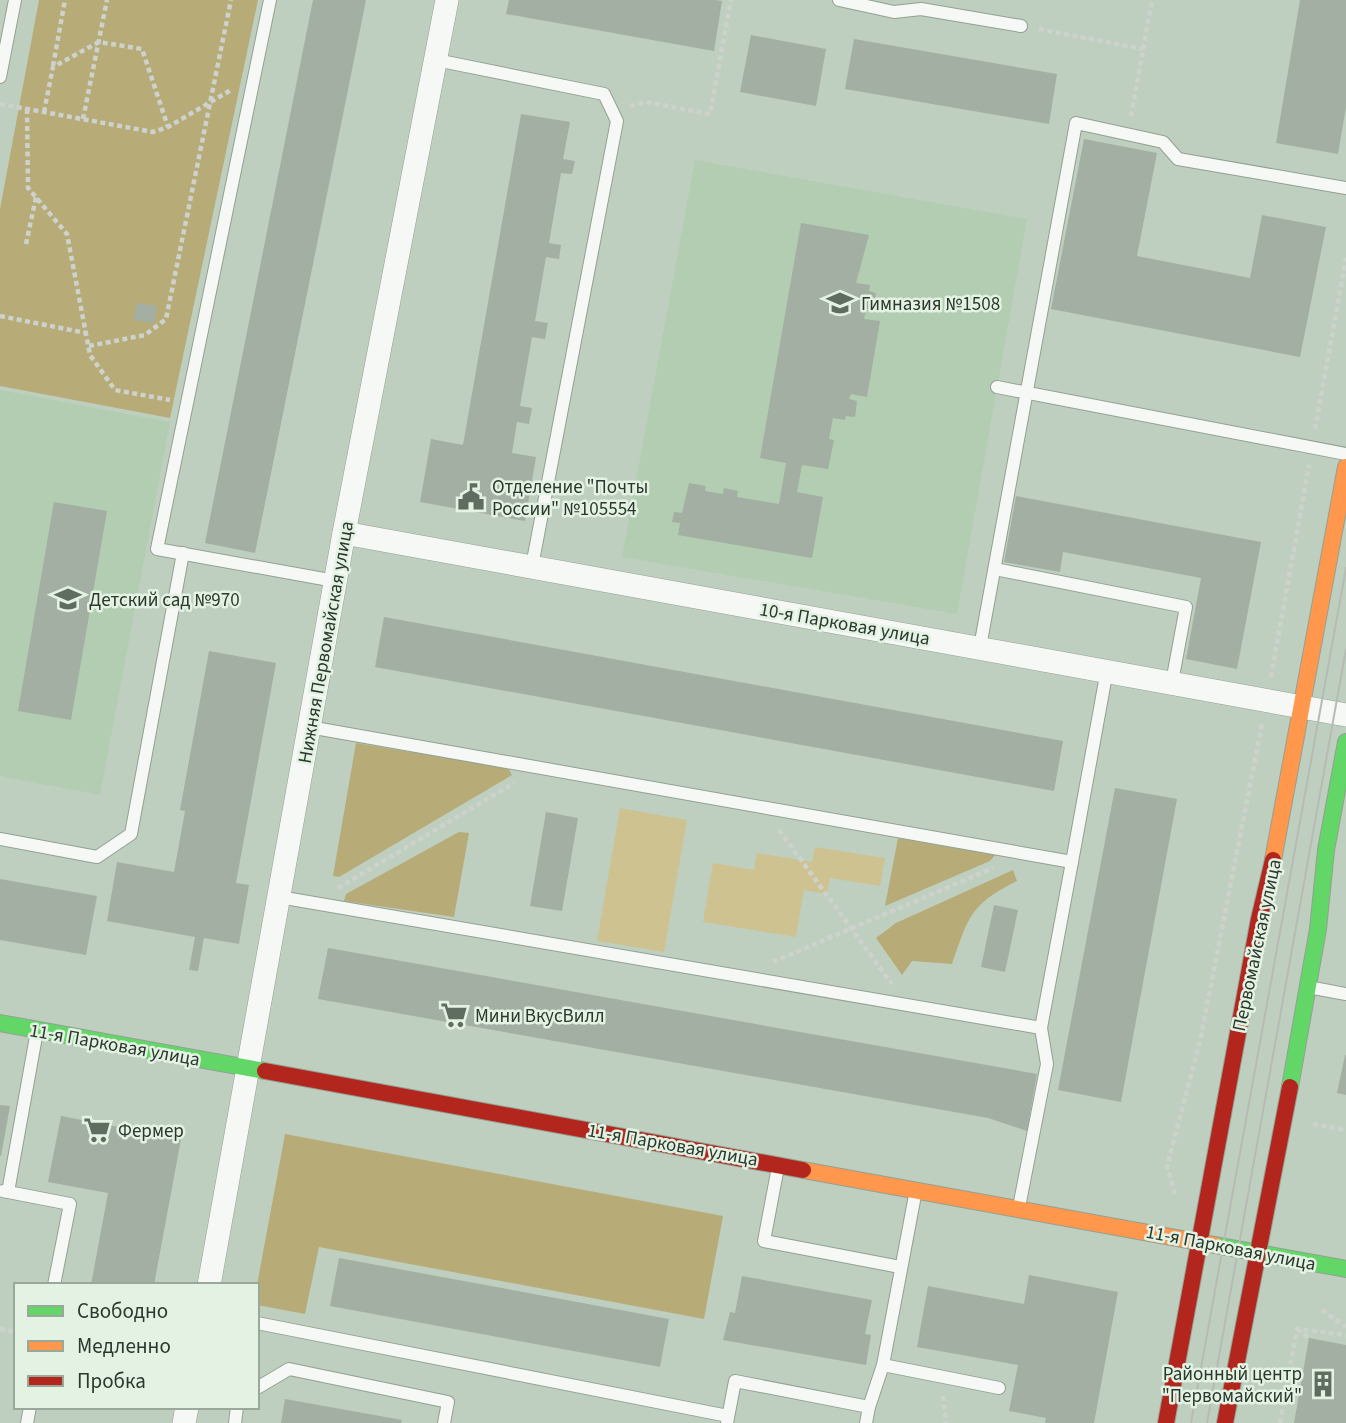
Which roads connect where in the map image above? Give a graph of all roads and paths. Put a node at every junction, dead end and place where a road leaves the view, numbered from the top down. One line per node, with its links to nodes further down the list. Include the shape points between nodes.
1 (15, 0): 12 (lane)
2 (65, 0): 16 (path)
3 (107, 0): 13 (path)
4 (231, 0): 19 (path)
5 (270, 0): 18 (lane)
6 (447, 0): 15 (street, Нижняя Первомайская улица)
7 (732, 0): 22 (path, via 710,114 646,102)
8 (839, 0): 10 (lane)
9 (1152, 0): 14 (path)
10 (904, 6): 11 (lane)
11 (1021, 26): 14 (path)
12 (5, 29): 17 (lane)
13 (99, 42): 16 (path); 24 (path); 25 (path, via 142,50)
14 (1143, 49): 26 (path)
15 (436, 60): 22 (lane, via 604,94); 38 (street, Нижняя Первомайская улица)
16 (53, 67): 23 (path)
17 (0, 77)
18 (254, 78): 19 (path); 39 (lane, via 158,549)
19 (212, 102): 25 (path); 32 (path, via 166,319 145,335)
20 (0, 104): 21 (path)
21 (27, 109): 23 (path); 28 (path, via 28,188)
22 (612, 111): 40 (lane, via 617,121)
23 (44, 112): 24 (path)
24 (83, 119): 25 (path, via 153,132)
25 (168, 127)
26 (1128, 134): 27 (lane, via 1163,142 1178,159); 34 (lane, via 1076,123)
27 (1346, 188)
28 (36, 197): 29 (path); 31 (path, via 67,234)
29 (26, 244)
30 (0, 316): 31 (path)
31 (86, 333): 32 (path)
32 (89, 346): 35 (path, via 90,355 115,390)
33 (997, 387): 34 (lane)
34 (1028, 394): 36 (lane); 41 (lane)
35 (174, 401)
36 (1346, 454)
37 (1346, 467): 46 (main road, Первомайская улица)
38 (344, 533): 40 (street, 10-я Парковая улица); 42 (street, Нижняя Первомайская улица)
39 (183, 553): 42 (lane); 52 (lane, via 131,834 97,857)
40 (532, 566): 43 (street, 10-я Парковая улица)
41 (995, 569): 43 (lane); 45 (lane, via 1186,607)
42 (335, 581): 48 (street, Нижняя Первомайская улица)
43 (980, 647): 44 (street, 10-я Парковая улица)
44 (1107, 670): 45 (street, 10-я Парковая улица); 54 (lane)
45 (1172, 682): 46 (street, 10-я Парковая улица)
46 (1303, 706): 47 (street, 10-я Парковая улица); 72 (main road, Первомайская улица)
47 (1346, 715)
48 (309, 727): 50 (lane); 55 (street, Нижняя Первомайская улица)
49 (1346, 742): 59 (main road)
50 (538, 768): 51 (lane); 56 (path)
51 (762, 807): 53 (lane); 57 (path)
52 (0, 839)
53 (1027, 854): 54 (lane); 57 (path)
54 (1072, 862): 63 (lane)
55 (279, 897): 56 (lane); 65 (street, Нижняя Первомайская улица)
56 (312, 903): 58 (lane)
57 (851, 928): 58 (path); 61 (path)
58 (740, 976): 61 (lane)
59 (1308, 987): 60 (lane); 73 (main road)
60 (1346, 994)
61 (908, 1005): 63 (lane)
62 (0, 1023): 64 (main road, 11-я Парковая улица)
63 (1041, 1028): 71 (lane, via 1047,1064)
64 (38, 1030): 65 (main road, 11-я Парковая улица); 70 (lane)
65 (248, 1068): 68 (main road, 11-я Парковая улица); 77 (street, Нижняя Первомайская улица)
66 (1308, 1123): 67 (path)
67 (1346, 1130)
68 (778, 1163): 69 (main road, 11-я Парковая улица); 74 (lane, via 764,1241)
69 (916, 1189): 71 (main road, 11-я Парковая улица); 74 (lane)
70 (4, 1192): 76 (lane, via 70,1204)
71 (1019, 1207): 72 (main road, 11-я Парковая улица)
72 (1199, 1240): 73 (main road, 11-я Парковая улица); 93 (main road, Первомайская улица)
73 (1259, 1251): 75 (main road, 11-я Парковая улица); 94 (main road)
74 (900, 1267): 84 (lane)
75 (1346, 1269)
76 (54, 1283)
77 (209, 1283)
78 (1322, 1310): 80 (path)
79 (259, 1323): 89 (lane)
80 (1346, 1327)
81 (1297, 1329): 82 (path); 83 (path); 95 (path)
82 (1346, 1335)
83 (1309, 1338)
84 (883, 1365): 85 (lane); 88 (lane)
85 (941, 1377): 87 (lane); 92 (path)
86 (259, 1387): 90 (lane, via 289,1369 448,1402)
87 (999, 1388)
88 (869, 1407): 89 (lane, via 735,1381); 91 (lane)
89 (728, 1420)
90 (444, 1423)
91 (866, 1423)
92 (946, 1423)
93 (1166, 1423)
94 (1226, 1423)
95 (1279, 1423)

